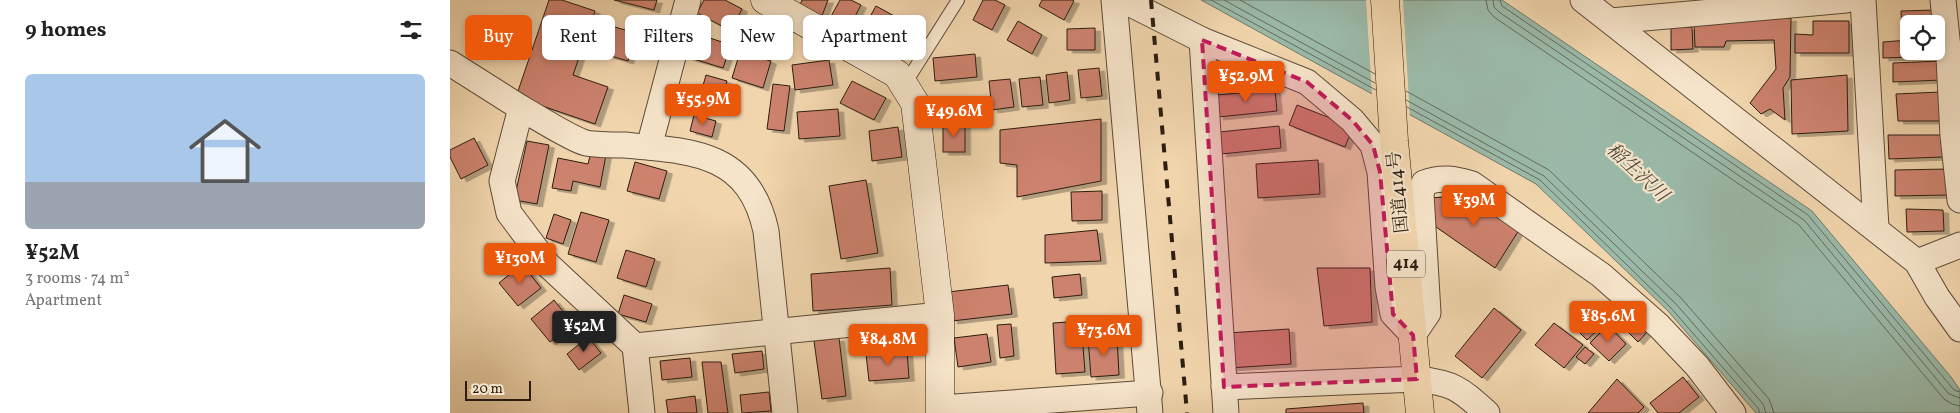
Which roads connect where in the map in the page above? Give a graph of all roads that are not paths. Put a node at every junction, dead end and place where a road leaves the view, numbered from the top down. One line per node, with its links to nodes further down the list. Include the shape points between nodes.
1 (688, 0): 16 (street)
2 (764, 0): 14 (street, via 897,74)
3 (958, 0): 14 (lane)
4 (1114, 0): 28 (street)
5 (1123, 0): 12 (street)
6 (1385, 0): 24 (highway, 国道414号 / 414, via 1392,116)
7 (1583, 0): 11 (street)
8 (1846, 0): 11 (street)
9 (1863, 0): 18 (street)
10 (1943, 0): 17 (street)
11 (1611, 21): 18 (street)
12 (1202, 40): 24 (street, via 1307,82 1352,120 1373,145 1380,172 1393,314); 27 (street)
13 (450, 64): 15 (street)
14 (903, 87): 21 (street, via 915,102)
15 (521, 108): 16 (street, via 585,142); 25 (street, via 502,181 509,213 548,265)
16 (649, 147): 23 (street, via 692,152 722,162 749,188 761,208 766,231)
17 (1960, 200)
18 (1876, 228): 20 (street)
19 (1960, 245): 20 (street)
20 (1918, 262): 22 (street, via 1937,297)
21 (940, 315): 23 (street); 29 (street)
22 (1960, 328)
23 (777, 331): 25 (street); 31 (street)
24 (1413, 335): 26 (highway, 国道414号 / 414); 35 (street, via 1428,313 1421,194 1424,183 1453,178 1472,184 1601,275 1659,326 1697,366)
25 (634, 346): 30 (street)
26 (1417, 379): 27 (street); 33 (highway, 国道414号 / 414); 34 (street, via 1459,388)
27 (1224, 387): 32 (street)
28 (1150, 403): 29 (street)
29 (940, 411)
30 (642, 413)
31 (785, 413)
32 (1226, 413)
33 (1420, 413)
34 (1487, 413)
35 (1733, 413)

